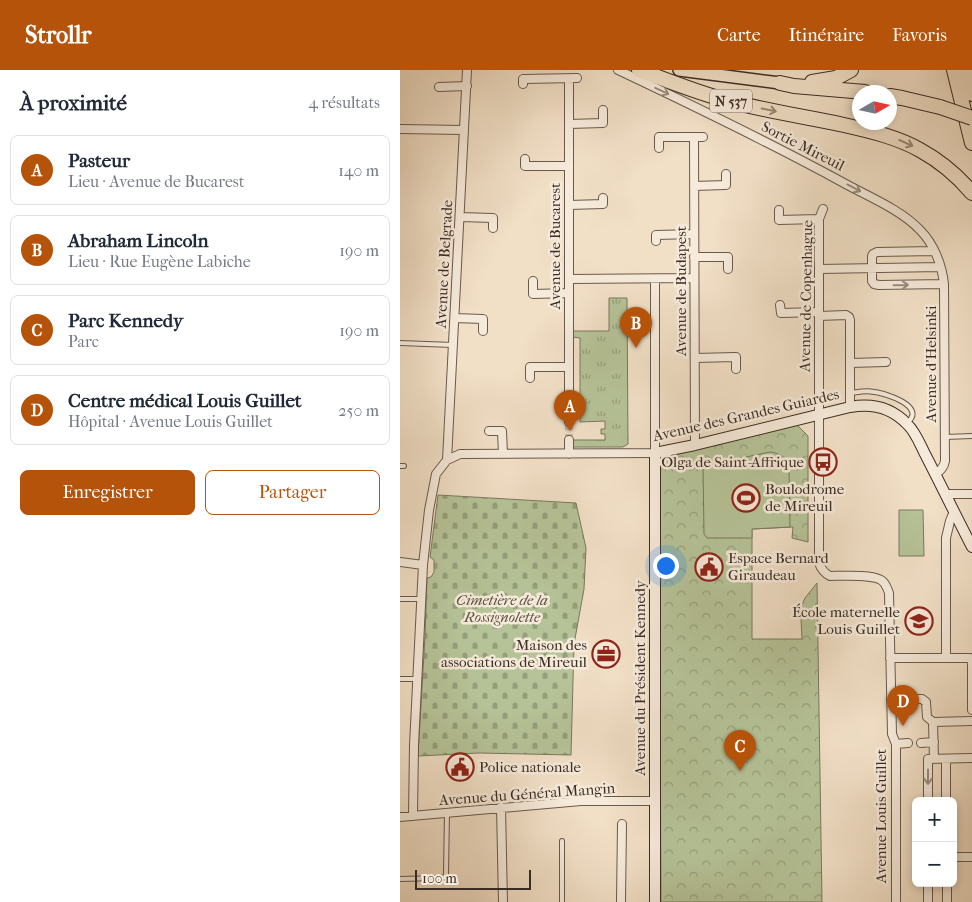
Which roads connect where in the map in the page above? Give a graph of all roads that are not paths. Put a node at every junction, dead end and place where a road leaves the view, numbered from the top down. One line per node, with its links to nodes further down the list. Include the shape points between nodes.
1 (467, 70): 10 (street, Avenue de Belgrade)
2 (618, 70): 38 (street, Sortie Mireuil, one-way to 38, via 697,107 889,207 912,223)
3 (639, 70): 28 (highway, N 537, one-way to 28, via 729,101 862,129 898,140 940,162)
4 (678, 70): 8 (main road, N 537)
5 (851, 70): 8 (highway, via 824,81)
6 (954, 70): 22 (highway)
7 (967, 70): 13 (highway)
8 (780, 83): 12 (highway, N 537)
9 (522, 84): 17 (street, Avenue de Bucarest, via 522,79 573,78)
10 (467, 86): 11 (street); 19 (street, Avenue de Belgrade)
11 (439, 87)
12 (852, 91)
13 (972, 94)
14 (897, 97): 16 (highway, bridge)
15 (603, 110): 17 (street, via 603,123)
16 (972, 118)
17 (569, 124): 25 (street, Avenue de Bucarest)
18 (400, 129): 19 (street)
19 (464, 130): 33 (street, Avenue de Belgrade)
20 (694, 137): 21 (street); 23 (street, via 659,137); 27 (street, Avenue de Budapest)
21 (703, 137)
22 (972, 143)
23 (659, 148)
24 (525, 159): 25 (street, via 525,166)
25 (569, 166): 30 (street, Avenue de Bucarest)
26 (726, 174): 27 (street, via 726,185)
27 (694, 186): 36 (street, Avenue de Budapest)
28 (972, 193)
29 (603, 198): 30 (street, via 603,204)
30 (569, 204): 45 (street, Avenue de Bucarest)
31 (823, 209): 34 (street, Avenue de Copenhague)
32 (779, 210): 34 (street, via 779,220)
33 (460, 217): 35 (street, via 493,218); 52 (street, Avenue de Belgrade)
34 (819, 219): 42 (street, Avenue de Copenhague)
35 (493, 228)
36 (694, 234): 37 (street, via 656,235); 39 (street, Avenue de Budapest)
37 (656, 241)
38 (934, 251): 40 (street, Avenue d'Helsinki); 43 (street, via 877,252 872,256)
39 (694, 257): 41 (street, via 728,257); 44 (street, Avenue de Budapest)
40 (940, 267): 43 (street); 48 (street, Avenue d'Helsinki)
41 (728, 269)
42 (819, 269): 43 (street); 51 (street, Avenue de Copenhague)
43 (871, 269): 48 (street, one-way to 48, via 874,284)
44 (694, 278): 46 (street); 56 (street, Avenue de Budapest)
45 (569, 279): 46 (street); 49 (street, Avenue de Bucarest)
46 (655, 279): 72 (street)
47 (533, 281): 49 (street, via 533,294)
48 (944, 284): 69 (street, Avenue d'Helsinki)
49 (569, 293): 59 (street, Avenue de Bucarest)
50 (780, 305): 51 (street, via 781,313)
51 (819, 314): 58 (street, via 849,317); 64 (street, Avenue de Copenhague)
52 (455, 318): 53 (street, via 483,319); 55 (street, Avenue de Belgrade)
53 (483, 331)
54 (400, 343): 55 (lane)
55 (453, 345): 75 (street, Avenue de Belgrade)
56 (694, 358): 60 (street, via 736,357); 71 (street, Avenue de Budapest)
57 (886, 362): 58 (street)
58 (850, 363): 62 (street)
59 (569, 367): 61 (street, via 530,367); 65 (street, Avenue de Bucarest)
60 (736, 369)
61 (530, 378)
62 (850, 393): 63 (street); 66 (lane, via 873,392 900,400 911,408 912,419)
63 (850, 407): 64 (street, Avenue des Grandes Guiardes); 66 (street, Avenue des Grandes Guiardes, via 880,407)
64 (819, 414): 71 (street, Avenue des Grandes Guiardes); 83 (street, Avenue de Copenhague, via 819,563)
65 (569, 422)
66 (907, 423): 76 (street, Avenue des Grandes Guiardes)
67 (489, 431): 73 (street, via 502,431)
68 (972, 436): 69 (lane)
69 (945, 437): 76 (street, Avenue d'Helsinki, via 944,466)
70 (569, 440): 74 (street)
71 (695, 444): 72 (street, Avenue des Grandes Guiardes)
72 (654, 453): 74 (street, Avenue des Grandes Guiardes); 103 (street, Avenue du Président Kennedy)
73 (502, 454): 74 (street, Avenue des Grandes Guiardes); 75 (street, Avenue des Grandes Guiardes, via 460,454)
74 (569, 454)
75 (447, 460): 82 (street, via 436,474)
76 (936, 474): 77 (street, Avenue des Grandes Guiardes)
77 (946, 494): 78 (street); 79 (street, Avenue des Grandes Guiardes)
78 (972, 494)
79 (954, 511): 80 (street, Avenue des Grandes Guiardes); 87 (street, via 946,538)
80 (972, 547)
81 (400, 562): 82 (street)
82 (423, 565): 85 (street)
83 (825, 574): 86 (street, Avenue Louis Guillet, via 873,576 886,584 889,593)
84 (400, 599): 85 (lane)
85 (421, 599): 89 (street)
86 (890, 658): 87 (street); 90 (street, Avenue Louis Guillet)
87 (946, 658): 91 (street, via 970,658)
88 (400, 679): 89 (lane)
89 (418, 679): 106 (street)
90 (891, 699): 93 (street, via 922,699 926,702 927,717); 97 (street, Avenue Louis Guillet, via 892,734)
91 (972, 710)
92 (972, 721): 93 (street)
93 (934, 722): 94 (street)
94 (934, 742): 96 (street); 99 (street)
95 (908, 743): 97 (street)
96 (921, 743)
97 (896, 744): 119 (street, Avenue Louis Guillet)
98 (972, 758): 100 (street)
99 (934, 759): 100 (street); 101 (street, one-way to 101, via 928,759)
100 (946, 759): 102 (street)
101 (928, 797)
102 (946, 797)
103 (655, 801): 104 (street, Avenue du Général Mangin, via 581,801); 118 (street, Avenue du Président Kennedy)
104 (501, 808): 105 (street, Avenue du Général Mangin); 115 (street)
105 (447, 812): 106 (street, Avenue du Général Mangin); 112 (lane, via 445,877)
106 (413, 816): 107 (street, Avenue du Général Mangin)
107 (400, 817)
108 (622, 824): 117 (street)
109 (562, 841): 116 (lane)
110 (957, 857): 111 (street)
111 (972, 857)
112 (400, 879)
113 (928, 887): 120 (street)
114 (946, 887): 121 (street)
115 (503, 902)
116 (562, 902)
117 (621, 902)
118 (655, 902)
119 (896, 902)
120 (928, 902)
121 (947, 902)

